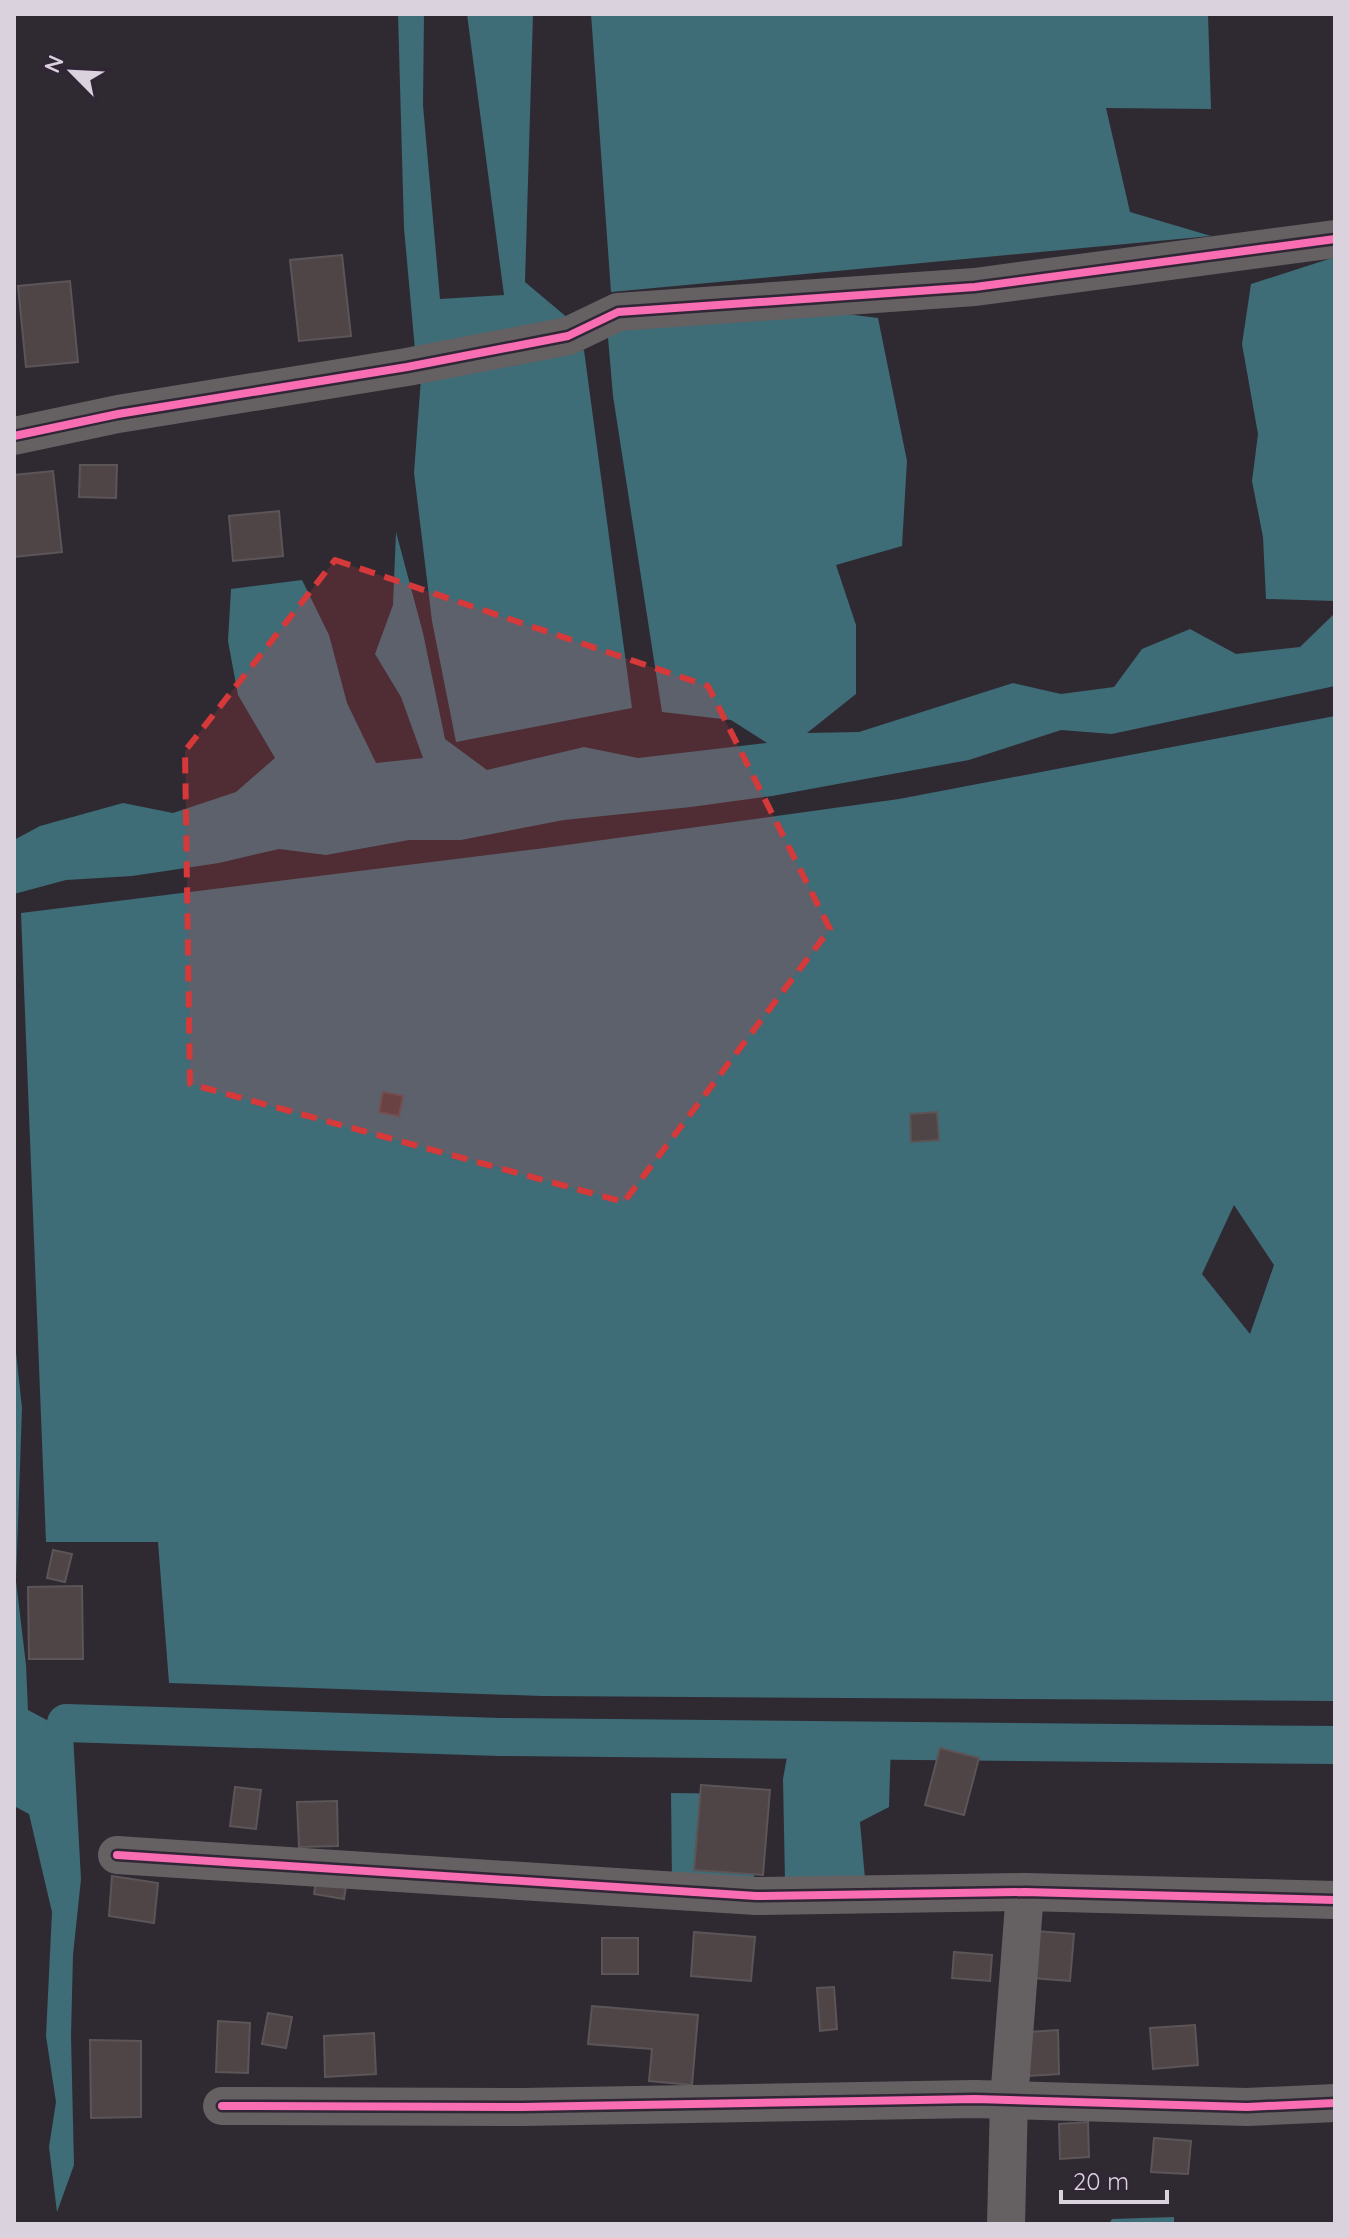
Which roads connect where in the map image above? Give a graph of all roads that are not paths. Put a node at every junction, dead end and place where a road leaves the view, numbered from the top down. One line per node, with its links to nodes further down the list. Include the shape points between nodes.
1 (1335, 239): 2 (street, via 975,287 618,312 568,336)
2 (14, 436)
3 (117, 1855): 4 (street, via 756,1896)
4 (1025, 1892): 5 (street); 6 (street)
5 (1335, 1900)
6 (1009, 2100): 7 (street, via 1247,2107); 8 (street); 9 (street)
7 (1335, 2103)
8 (222, 2106)
9 (1006, 2224)

